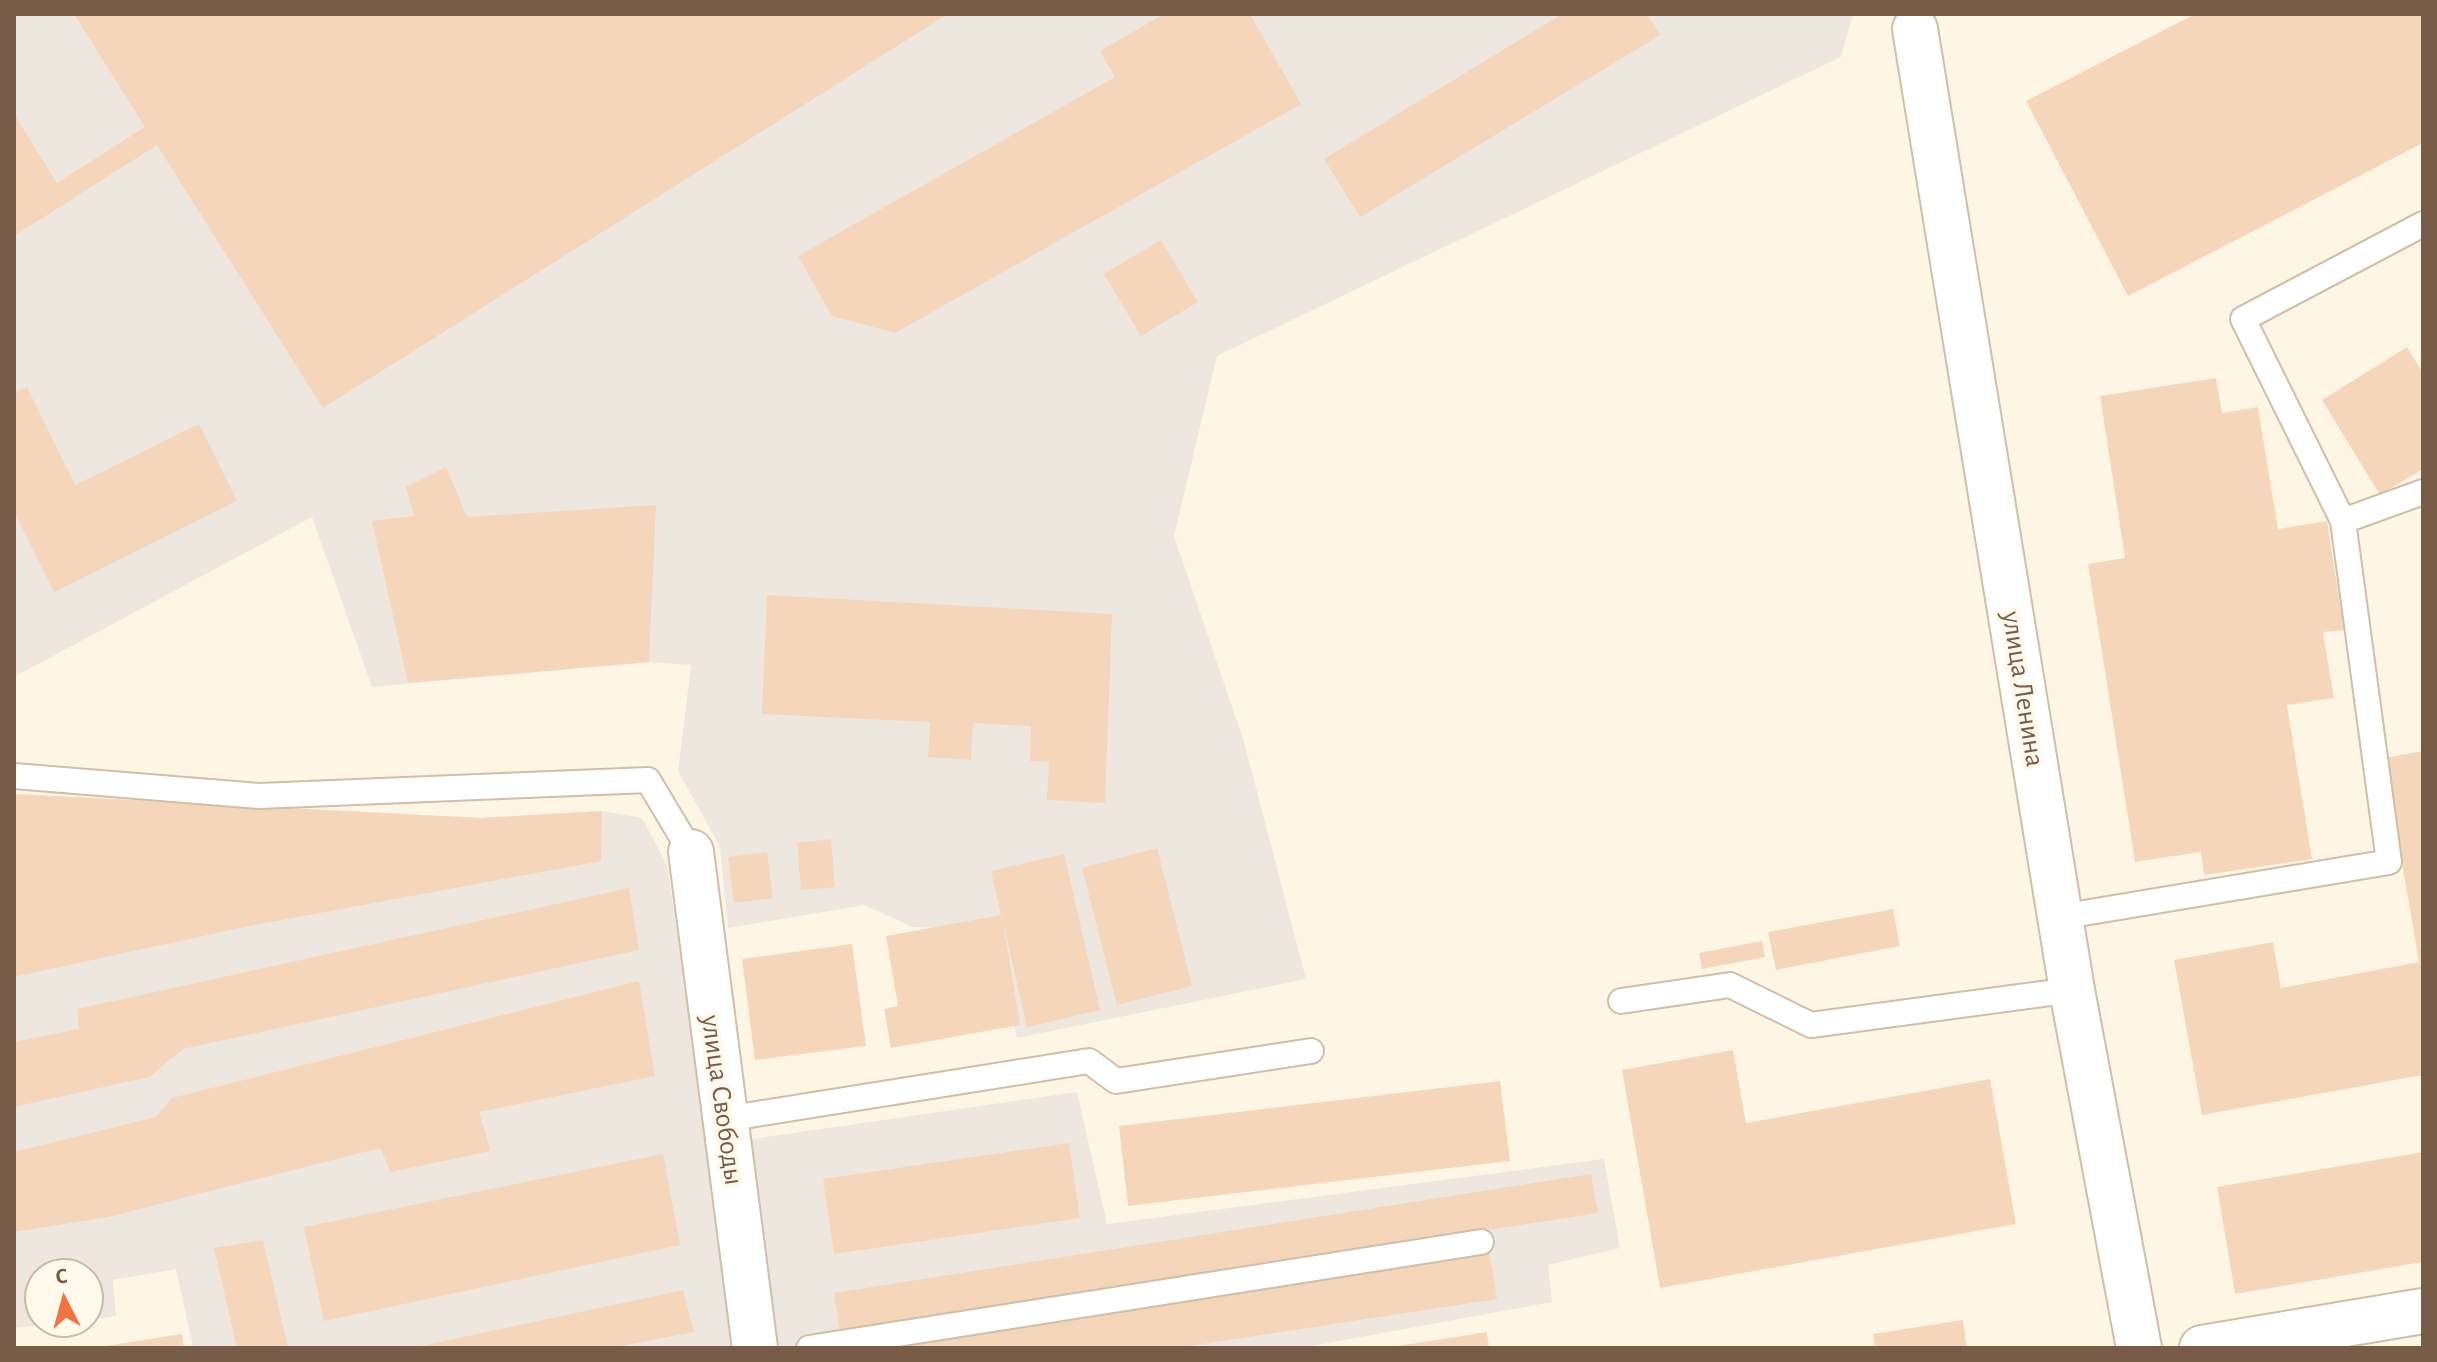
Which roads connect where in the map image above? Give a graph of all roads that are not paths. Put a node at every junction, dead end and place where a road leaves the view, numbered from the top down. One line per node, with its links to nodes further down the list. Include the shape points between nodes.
1 (1917, 22): 7 (street, улица Ленина)
2 (2423, 224): 4 (lane, via 2243,319)
3 (2423, 492): 4 (lane)
4 (2343, 521): 7 (lane, via 2389,862)
5 (14, 776): 6 (lane, via 259,796 648,780)
6 (691, 852): 11 (street, улица Свободы)
7 (2060, 917): 8 (street, улица Ленина)
8 (2072, 990): 9 (lane, via 1811,1025 1730,985); 17 (street, улица Ленина)
9 (1621, 1001)
10 (1311, 1051): 11 (lane, via 1116,1081 1089,1061)
11 (725, 1119): 15 (street, улица Свободы)
12 (1481, 1242): 16 (lane)
13 (2423, 1311): 14 (street)
14 (2229, 1346)
15 (755, 1348)
16 (809, 1348)
17 (2139, 1348)

